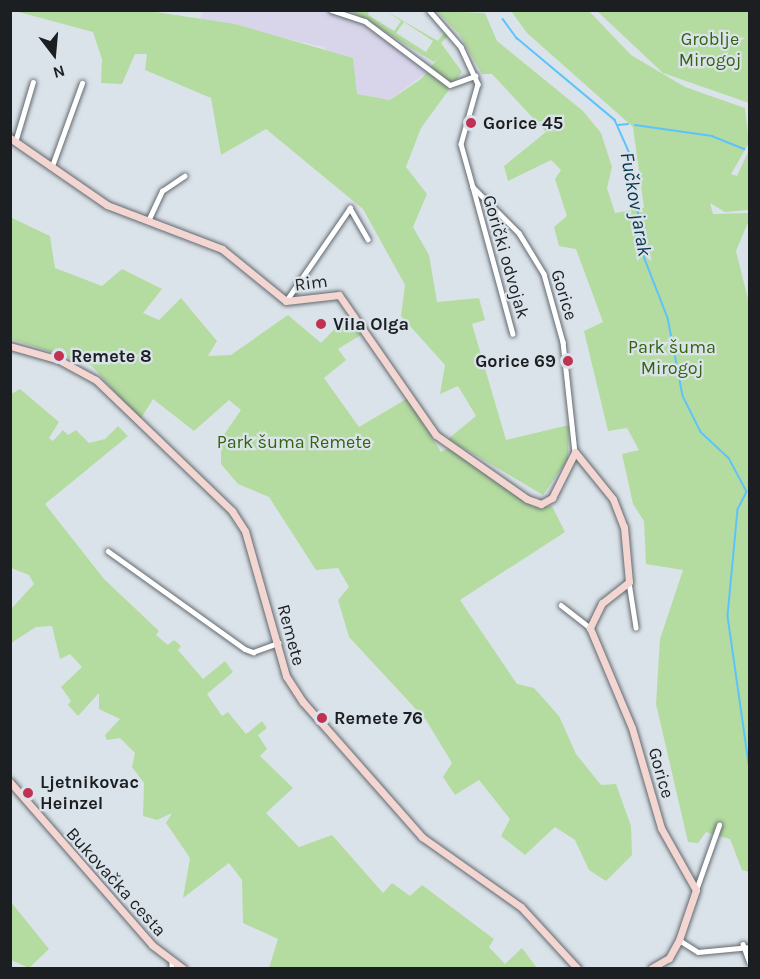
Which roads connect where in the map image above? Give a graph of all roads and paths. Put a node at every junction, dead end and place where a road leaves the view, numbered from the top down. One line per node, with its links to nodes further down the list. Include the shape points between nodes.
1 (331, 10): 3 (street, via 365,21 450,85)
2 (429, 10): 3 (street, Gorice, via 456,40)
3 (475, 76): 9 (street, Gorice, via 479,92 461,144)
4 (33, 82): 6 (street)
5 (82, 82): 7 (street)
6 (13, 138): 7 (street, Rim)
7 (52, 166): 10 (street, Rim, via 107,205)
8 (183, 176): 10 (street, via 162,191)
9 (473, 187): 13 (street, Gorički odvojak); 15 (street, Gorice, via 519,233 544,274 563,342)
10 (148, 222): 12 (street, Rim, via 222,249)
11 (368, 239): 12 (street, via 350,208)
12 (286, 301): 15 (street, Rim, via 331,294 346,300 436,435 527,499 541,504 552,498)
13 (513, 334)
14 (10, 346): 21 (street, Remete, via 66,363 96,380 232,511 245,531)
15 (575, 452): 17 (street, via 621,513)
16 (108, 550): 21 (street, via 245,649 253,652)
17 (629, 582): 19 (street); 20 (street, via 602,603)
18 (561, 605): 20 (street, Gorice)
19 (636, 627)
20 (590, 628): 24 (street, Gorice, via 633,728 661,828)
21 (278, 643): 31 (street, Remete, via 291,685 399,812 422,837 521,906)
22 (10, 782): 29 (street, Bukovačka cesta)
23 (719, 825): 24 (street)
24 (696, 890): 25 (street)
25 (679, 940): 26 (street, via 698,952); 32 (street, via 669,958)
26 (743, 944): 27 (street); 28 (street)
27 (750, 947)
28 (750, 963)
29 (172, 966): 30 (street, Bukovačka cesta)
30 (183, 969)
31 (577, 969)
32 (652, 969)

